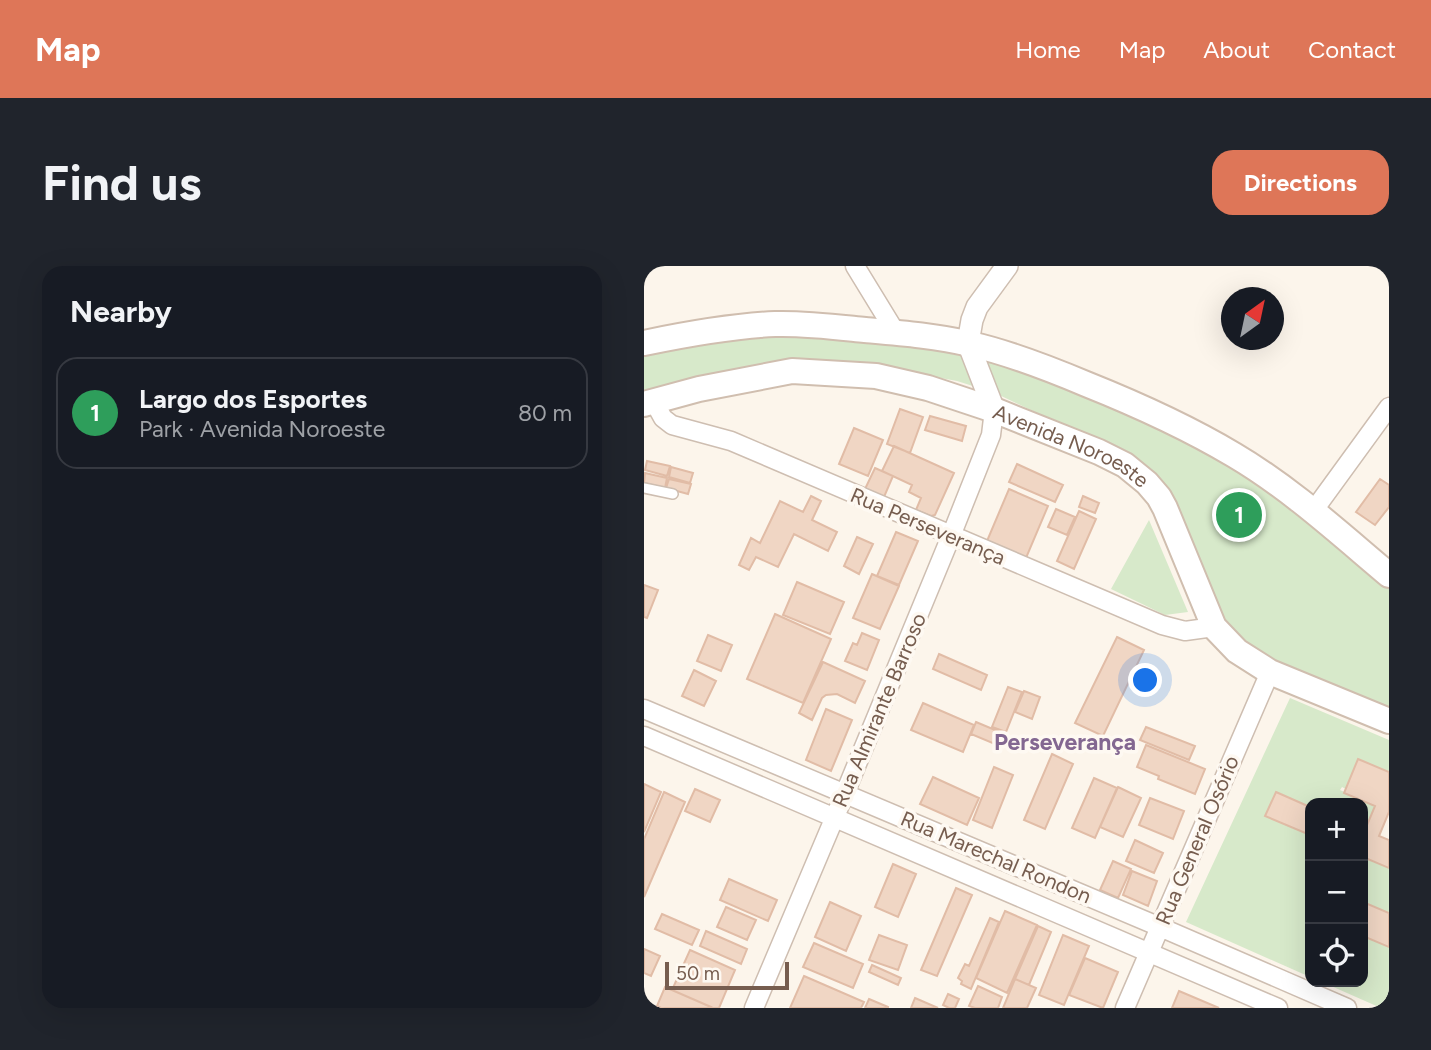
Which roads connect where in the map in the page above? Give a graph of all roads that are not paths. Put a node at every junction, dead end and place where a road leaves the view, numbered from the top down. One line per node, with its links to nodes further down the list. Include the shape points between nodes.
1 (855, 266): 3 (street)
2 (1007, 266): 5 (street, via 977,307)
3 (896, 333): 4 (main road, via 776,324); 5 (main road)
4 (644, 343)
5 (968, 343): 8 (street); 11 (main road, via 1047,368 1132,403 1235,456)
6 (648, 402): 8 (main road, Avenida Noroeste, via 792,371 876,376); 12 (street, Rua Perseverança, via 672,425 731,441)
7 (1389, 407): 11 (street)
8 (994, 410): 12 (street, Rua Almirante Barroso, via 990,435); 14 (main road, Avenida Noroeste, via 1099,452 1147,483 1165,508)
9 (644, 488): 10 (lane)
10 (673, 494)
11 (1314, 510): 13 (main road)
12 (951, 536): 14 (street, Rua Perseverança, via 1162,625 1185,631); 19 (street, Rua Almirante Barroso)
13 (1389, 575)
14 (1214, 627): 15 (main road, Avenida Noroeste, via 1237,652)
15 (1270, 672): 17 (main road, Avenida Noroeste); 21 (street, Rua General Osório)
16 (644, 709): 19 (street, Rua Marechal Rondon)
17 (1389, 721)
18 (644, 736): 20 (street, Rua Marechal Rondon)
19 (845, 793): 20 (street, Rua Almirante Barroso); 21 (street, Rua Marechal Rondon)
20 (834, 817): 22 (street, Rua Marechal Rondon); 23 (street, Rua Almirante Barroso)
21 (1160, 927): 22 (street, Rua General Osório); 26 (street, Rua Marechal Rondon)
22 (1149, 954): 24 (street, Rua General Osório); 25 (street, Rua Marechal Rondon)
23 (754, 1008)
24 (1125, 1008)
25 (1278, 1008)
26 (1347, 1008)

